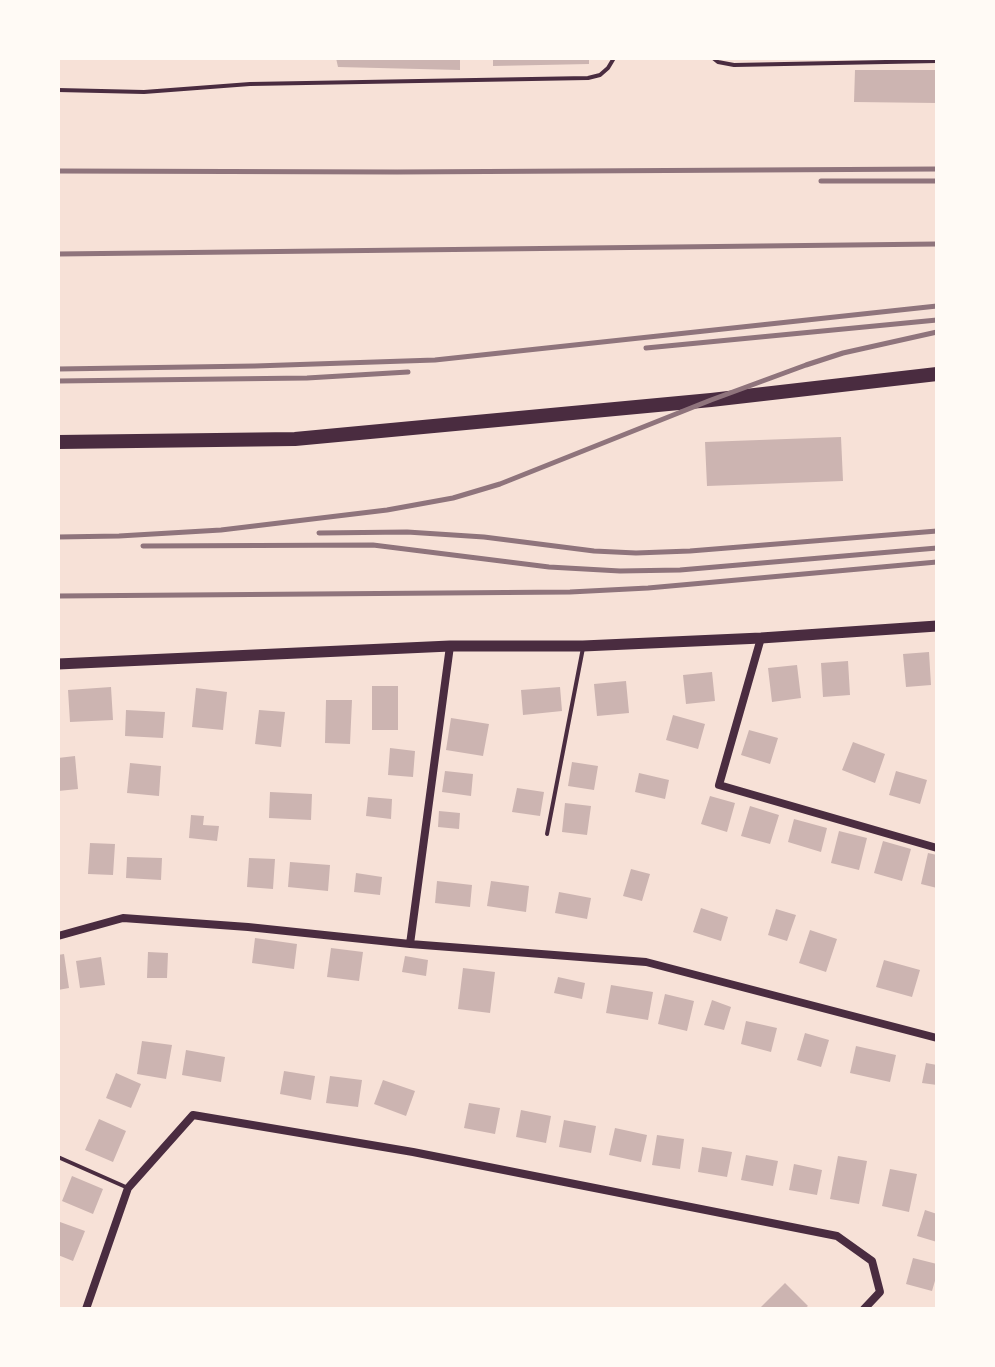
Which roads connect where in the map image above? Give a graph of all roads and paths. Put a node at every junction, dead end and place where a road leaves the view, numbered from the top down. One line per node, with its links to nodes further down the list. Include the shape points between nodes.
1 (614, 58): 4 (lane, via 600,75 588,78)
2 (713, 58): 3 (lane, via 734,65)
3 (937, 61)
4 (58, 90)
5 (937, 374): 6 (highway, via 295,439)
6 (58, 442)
7 (937, 626): 8 (street)
8 (761, 638): 10 (street); 13 (street, via 719,785)
9 (450, 646): 10 (street); 11 (street); 15 (street)
10 (583, 646): 12 (lane)
11 (58, 664)
12 (547, 834)
13 (937, 848)
14 (58, 936): 15 (street, via 123,918)
15 (410, 944): 16 (street, via 646,962)
16 (937, 1038)
17 (58, 1157): 18 (lane)
18 (128, 1188): 19 (street); 20 (street, via 193,1115 413,1152 837,1236 872,1261 880,1292)
19 (86, 1309)
20 (864, 1309)

